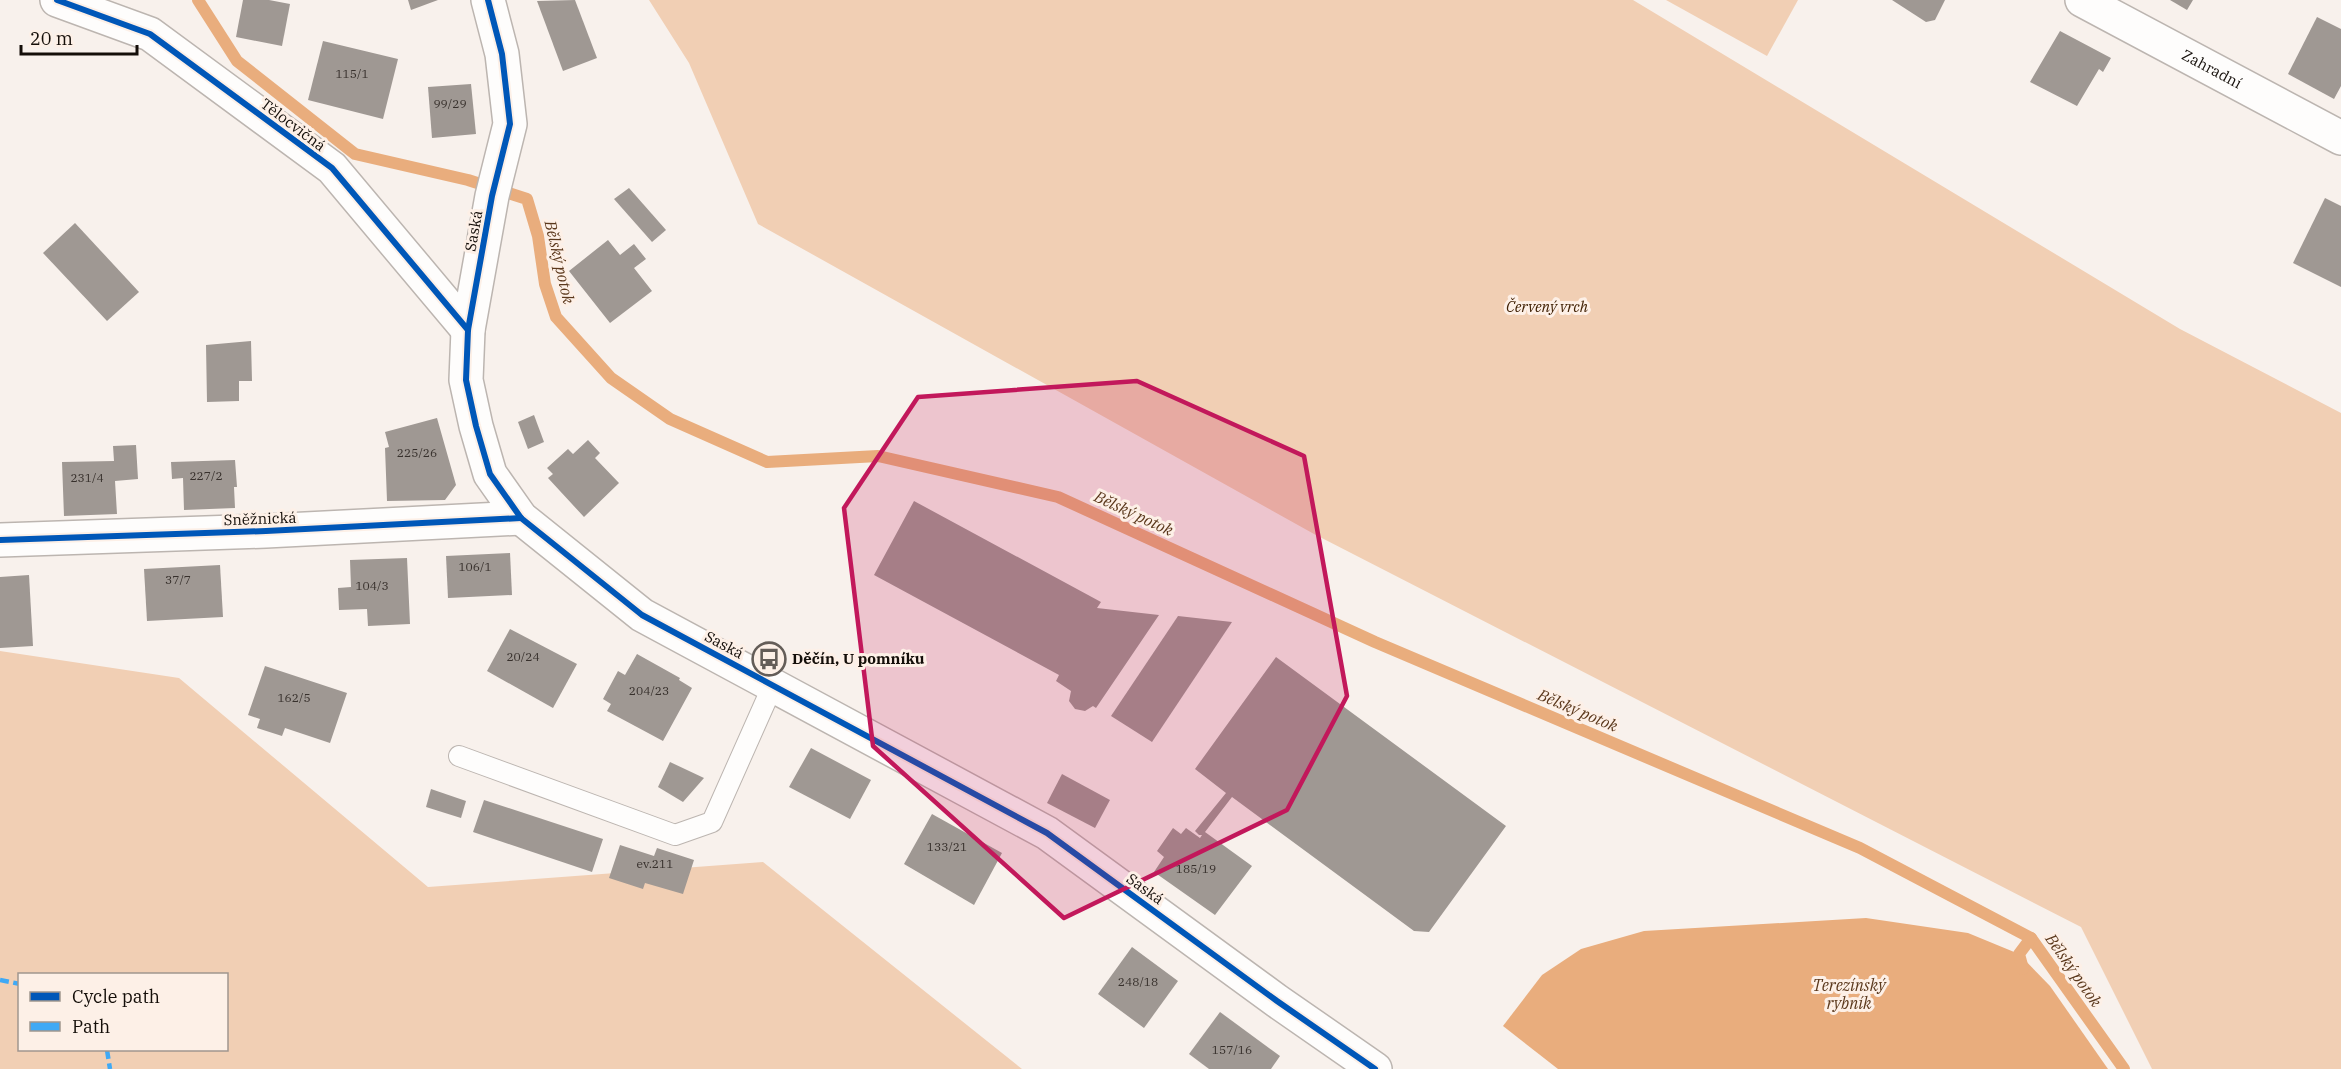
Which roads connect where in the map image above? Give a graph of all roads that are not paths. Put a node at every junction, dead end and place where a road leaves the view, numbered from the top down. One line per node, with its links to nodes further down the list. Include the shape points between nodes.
1 (57, 0): 5 (street, Tělocvičná, via 150,34 332,168)
2 (488, 0): 5 (street, Saská, via 502,54 510,123 492,196)
3 (2082, 0): 4 (street, Zahradní)
4 (2341, 138)
5 (468, 330): 6 (street, Saská, via 466,380 476,426 490,474)
6 (521, 518): 7 (street, Sněžnická); 8 (street, Saská, via 642,615)
7 (0, 540)
8 (773, 685): 9 (lane, via 712,822 675,835); 10 (street, Saská, via 1047,833)
9 (459, 756)
10 (1375, 1069)

